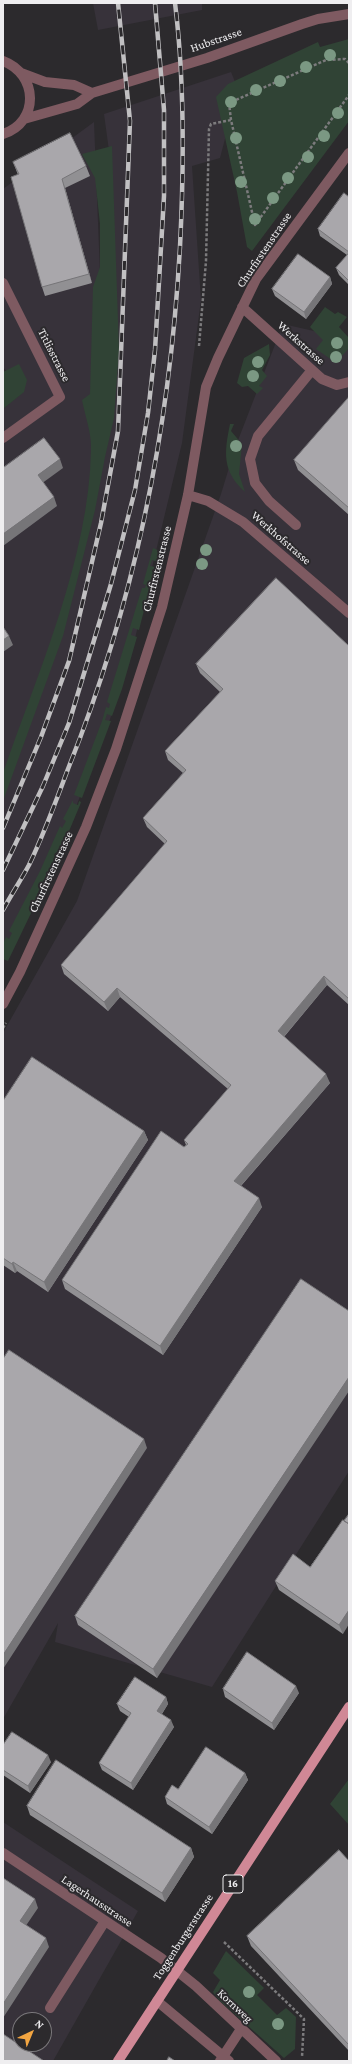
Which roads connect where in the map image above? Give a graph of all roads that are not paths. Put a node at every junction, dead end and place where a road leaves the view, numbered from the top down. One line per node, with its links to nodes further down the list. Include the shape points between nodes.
1 (349, 14): 4 (street, Hubstrasse, via 318,19 206,58)
2 (3, 61): 3 (street)
3 (21, 73): 4 (street, via 45,82 74,85); 5 (street, via 28,83 30,95)
4 (92, 93): 5 (street, Hubstrasse, via 77,104)
5 (24, 119): 6 (street, via 16,128)
6 (3, 134)
7 (349, 153): 9 (street, Churfirstenstrasse, via 256,279)
8 (3, 283): 12 (street, Titlisstrasse, via 60,397)
9 (242, 307): 10 (street, Werkstrasse); 13 (street, Churfirstenstrasse, via 206,387)
10 (312, 370): 11 (street, Werkstrasse, via 329,383 337,385); 14 (street, via 258,436 250,459 255,482 269,501)
11 (349, 382)
12 (3, 438)
13 (188, 495): 15 (street, Werkhofstrasse, via 208,501 243,522); 16 (street, Churfirstenstrasse, via 162,606 116,748 86,828)
14 (296, 525)
15 (349, 613)
16 (3, 1004)
17 (349, 1708): 20 (main road, Toggenburgerstrasse / 16)
18 (3, 1853): 19 (street, Lagerhausstrasse)
19 (105, 1921): 20 (street, Lagerhausstrasse); 22 (street)
20 (176, 1970): 21 (main road, Toggenburgerstrasse / 16); 23 (street, Kornweg)
21 (157, 2001): 24 (street); 25 (main road, Toggenburgerstrasse / 16)
22 (50, 2008)
23 (242, 2029): 24 (street); 26 (street, Kornweg)
24 (224, 2059)
25 (118, 2061)
26 (276, 2061)

